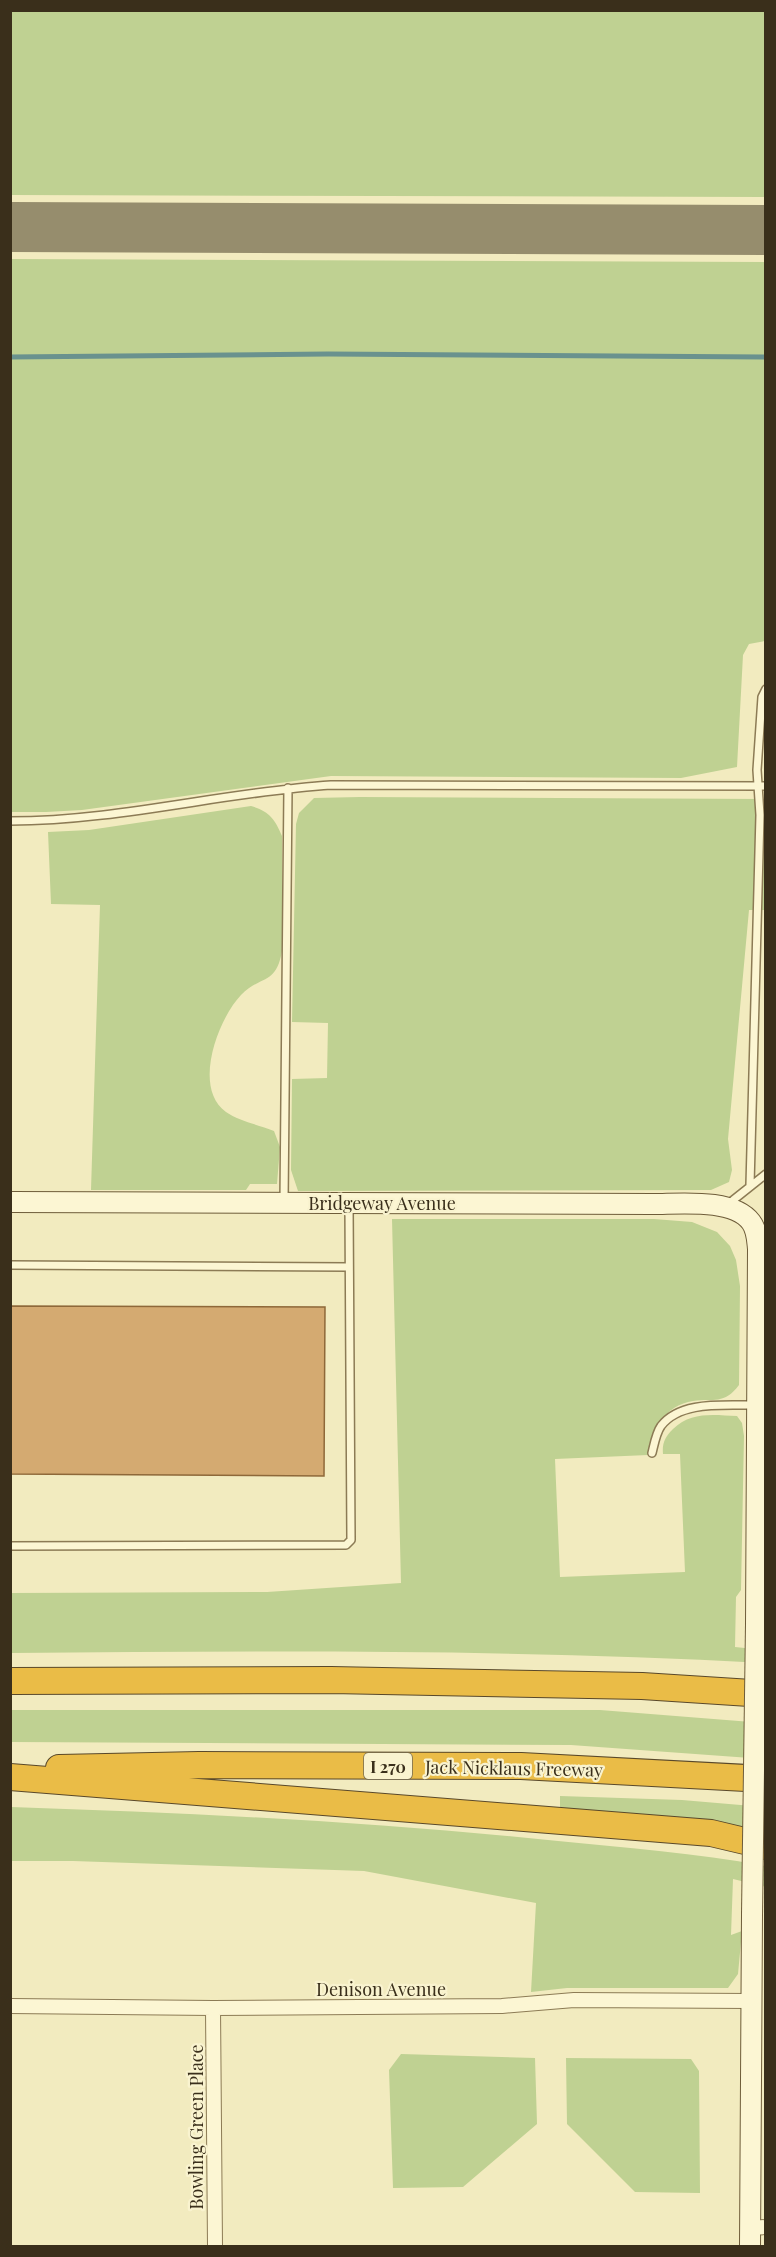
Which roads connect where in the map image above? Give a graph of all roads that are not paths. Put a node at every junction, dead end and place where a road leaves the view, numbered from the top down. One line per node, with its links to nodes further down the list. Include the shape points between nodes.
1 (765, 689): 2 (lane, via 757,770)
2 (762, 786): 3 (lane); 6 (lane)
3 (288, 788): 4 (lane, via 98,816); 8 (lane)
4 (10, 821)
5 (765, 1174): 6 (lane)
6 (750, 1185): 10 (lane)
7 (10, 1202): 8 (street, Bridgeway Avenue)
8 (284, 1203): 9 (street, Bridgeway Avenue)
9 (349, 1203): 10 (street, Bridgeway Avenue); 12 (lane)
10 (726, 1207): 13 (street, Bridgeway Avenue, via 750,1221 757,1233)
11 (10, 1265): 12 (lane)
12 (349, 1267): 15 (lane, via 351,1540 346,1545)
13 (760, 1394): 14 (lane, via 676,1412 660,1427); 22 (street, bridge)
14 (652, 1453)
15 (10, 1546)
16 (10, 1681): 17 (highway, via 343,1680 642,1686)
17 (765, 1694)
18 (10, 1769): 20 (highway, Jack Nicklaus Freeway / I 270, via 521,1766)
19 (10, 1777): 21 (highway, via 711,1833)
20 (765, 1779)
21 (765, 1846)
22 (751, 2001): 24 (street, Denison Avenue, via 574,2000 502,2006); 25 (street)
23 (10, 2006): 24 (street, Denison Avenue)
24 (213, 2008): 26 (street, Bowling Green Place)
25 (755, 2234)
26 (215, 2247)

